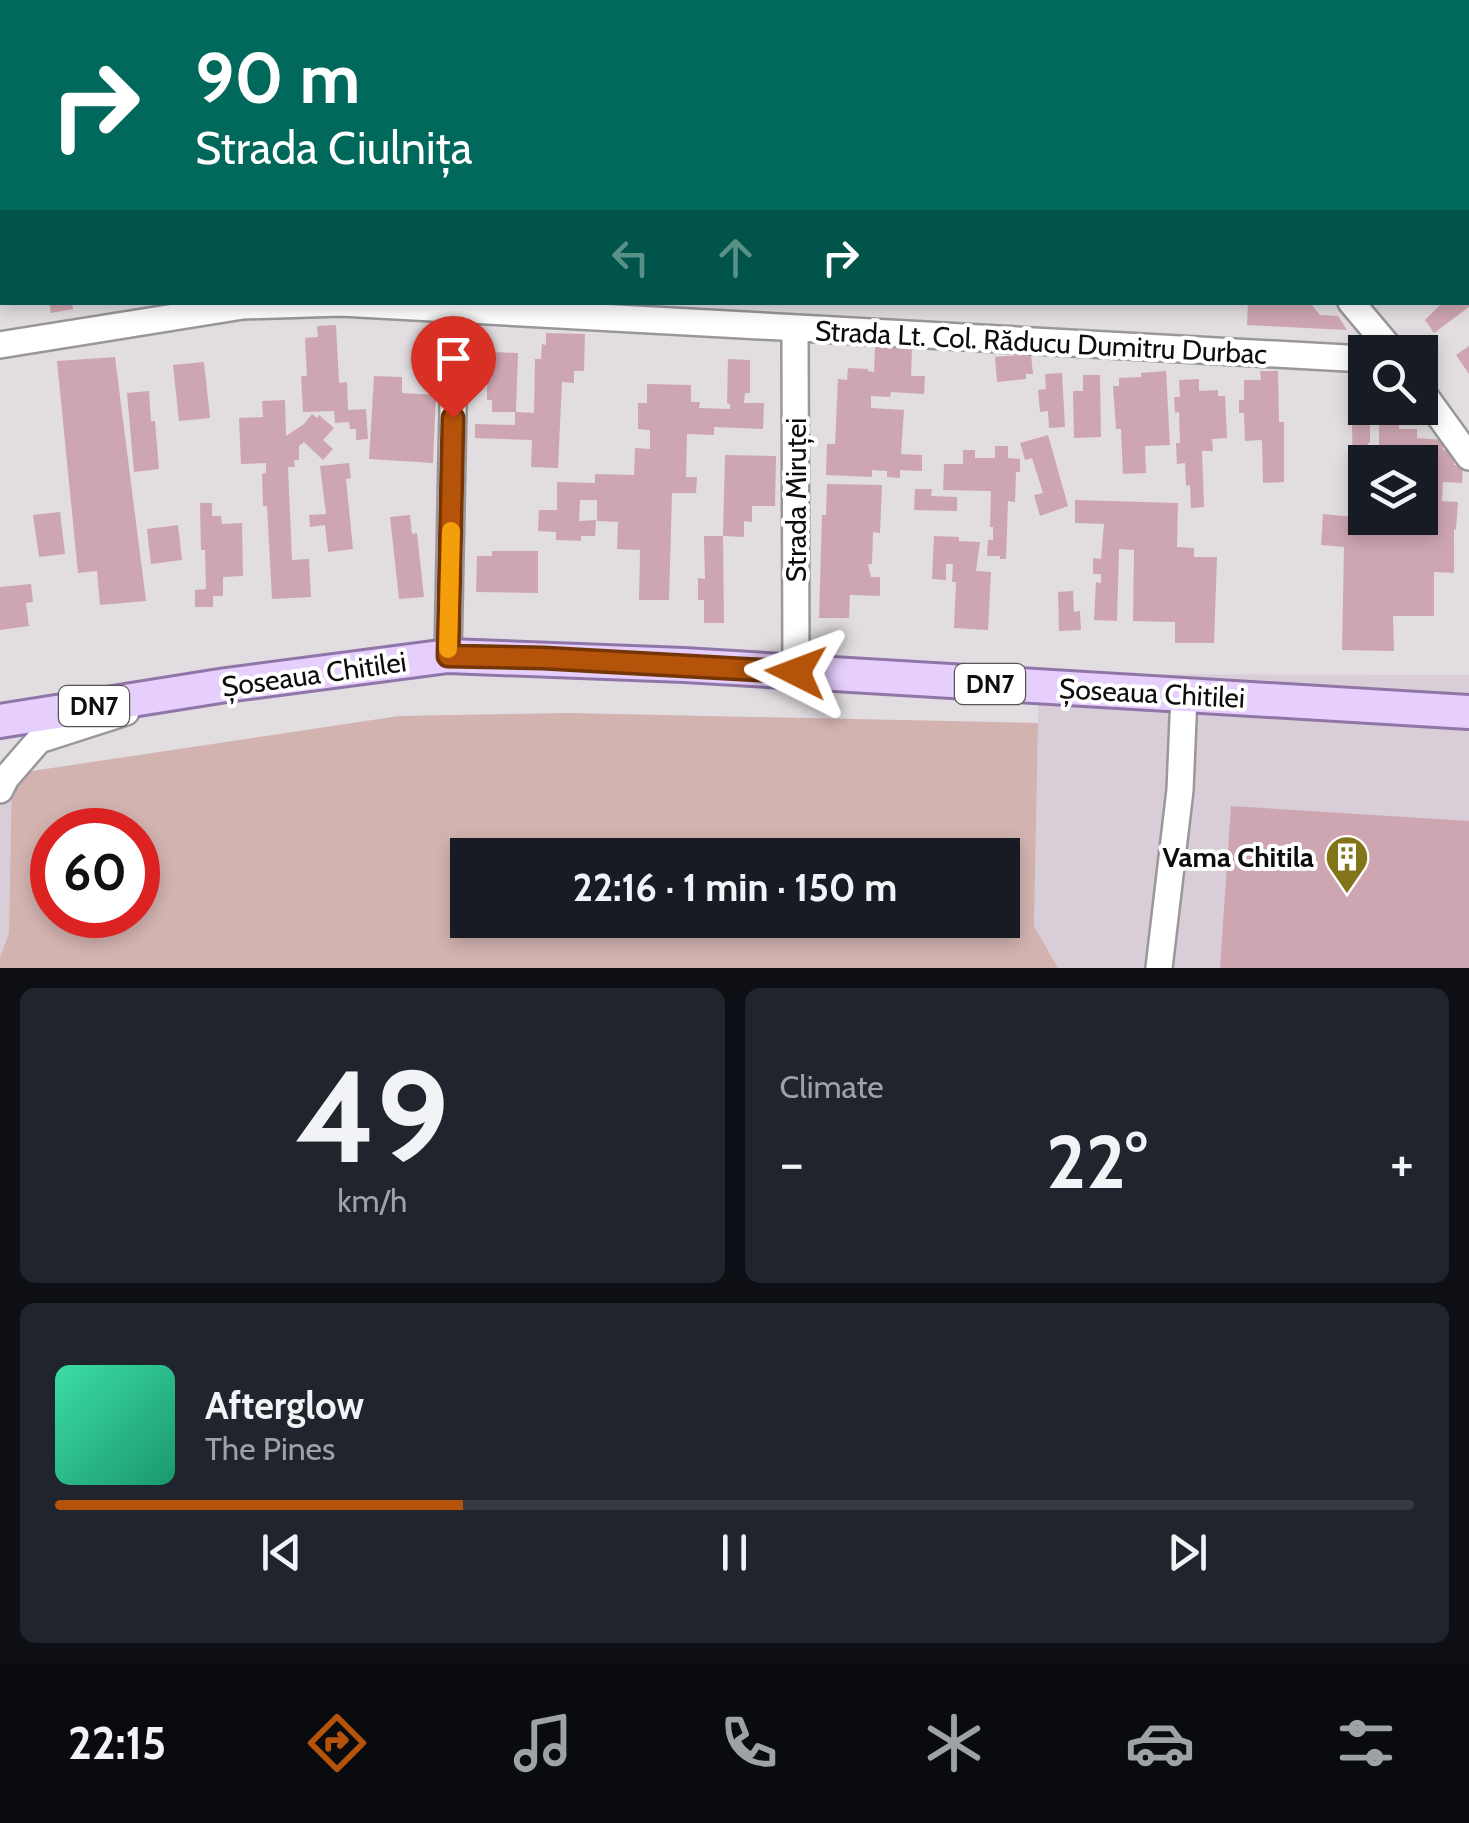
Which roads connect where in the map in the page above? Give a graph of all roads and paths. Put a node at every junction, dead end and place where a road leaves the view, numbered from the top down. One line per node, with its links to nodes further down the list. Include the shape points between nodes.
1 (276, 305): 7 (street, Strada Lt. Col. Răducu Dumitru Durbac)
2 (379, 305): 4 (street, Strada Lt. Col. Răducu Dumitru Durbac)
3 (1354, 305): 6 (street)
4 (455, 309): 5 (street, Strada Lt. Col. Răducu Dumitru Durbac); 11 (street)
5 (795, 328): 8 (street, Strada Lt. Col. Răducu Dumitru Durbac); 12 (street, Strada Miruței)
6 (1379, 335)
7 (0, 345)
8 (1348, 357)
9 (1438, 415): 10 (street)
10 (1469, 457)
11 (448, 656): 12 (main road, Șoseaua Chitilei / DN7); 13 (main road, Șoseaua Chitilei / DN7)
12 (796, 672): 14 (main road, Șoseaua Chitilei / DN7)
13 (188, 692): 16 (main road, Șoseaua Chitilei / DN7); 17 (street, via 39,740)
14 (1184, 695): 15 (main road, Șoseaua Chitilei / DN7); 18 (street)
15 (1469, 712)
16 (0, 721)
17 (0, 790)
18 (1159, 968)

